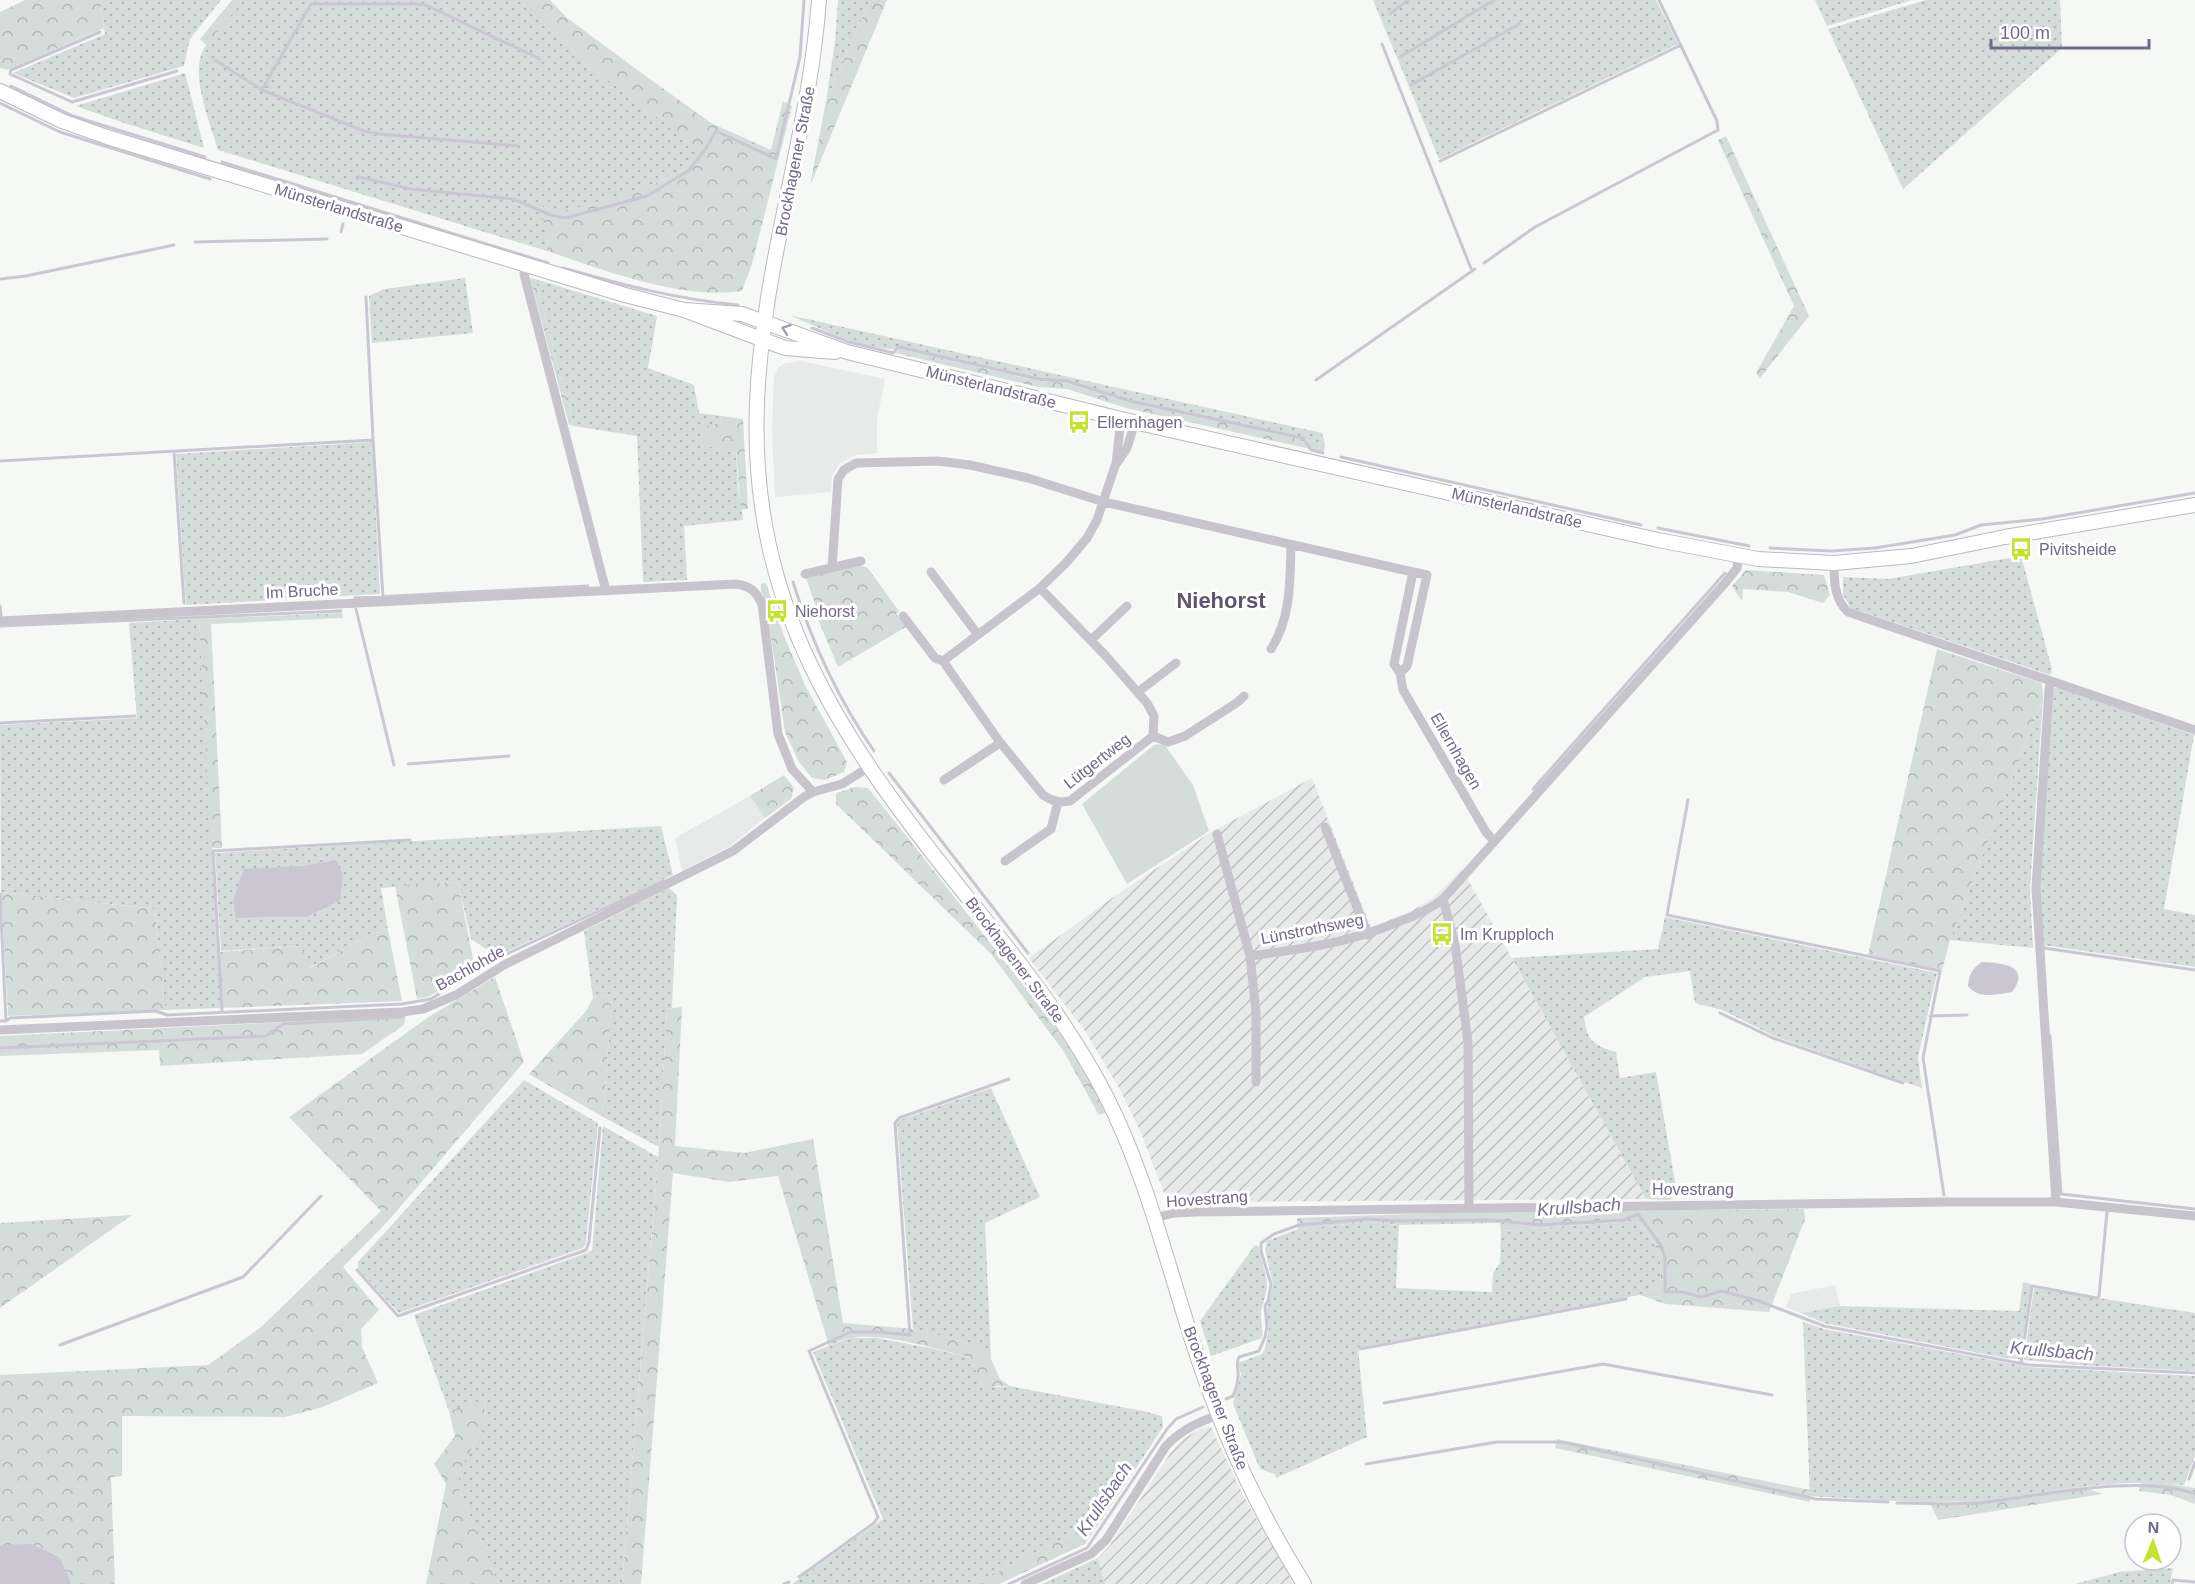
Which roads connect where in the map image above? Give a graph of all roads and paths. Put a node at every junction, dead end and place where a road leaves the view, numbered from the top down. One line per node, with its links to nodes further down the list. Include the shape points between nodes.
1 (819, 0): 5 (main road, Brockhagener Straße, via 805,115)
2 (0, 91): 3 (main road, Münsterlandstraße, via 62,121 107,137)
3 (525, 265): 4 (main road, Münsterlandstraße); 21 (street, via 524,274)
4 (684, 310): 5 (main road, Münsterlandstraße, via 742,314); 6 (main road, Münsterlandstraße)
5 (764, 321): 6 (main road, Brockhagener Straße); 7 (main road, Münsterlandstraße, one-way to 5)
6 (762, 341): 7 (main road, Münsterlandstraße, via 785,348); 37 (main road, Brockhagener Straße, via 757,463 777,578 795,632 816,677)
7 (847, 352): 8 (main road, Münsterlandstraße)
8 (1128, 420): 9 (street); 9 (street, via 1127,448); 13 (main road, Münsterlandstraße)
9 (1115, 466): 10 (street)
10 (1104, 502): 12 (street); 16 (street, via 970,465 938,461 856,463 838,479); 20 (street, via 1087,538)
11 (2195, 505): 15 (main road, Münsterlandstraße, via 1911,556)
12 (1291, 545): 18 (street); 27 (street, via 1289,598 1281,634)
13 (1739, 556): 15 (main road, Münsterlandstraße); 43 (street, via 1737,568 1726,582)
14 (861, 561): 16 (street)
15 (1834, 562): 31 (street, via 1837,595 1848,612)
16 (832, 568): 19 (street)
17 (931, 572): 25 (street)
18 (1413, 572): 30 (street, Ellernhagen, via 1394,664); 30 (street, via 1427,575 1407,666)
19 (805, 574)
20 (1040, 588): 25 (street); 26 (street, Lütgertweg)
21 (606, 591): 24 (street, Im Bruche); 39 (street, Im Bruche, via 736,584 752,589 762,604 778,734 792,769)
22 (1127, 606): 26 (street)
23 (903, 616): 28 (street, Lütgertweg, via 935,658)
24 (0, 621)
25 (978, 635): 28 (street)
26 (1091, 640): 32 (street, Lütgertweg)
27 (1271, 649)
28 (943, 661): 36 (street, Lütgertweg)
29 (1176, 663): 32 (street)
30 (1400, 674): 43 (street, Ellernhagen, via 1403,690)
31 (2051, 681): 34 (street); 50 (street, via 2036,888)
32 (1138, 692): 35 (street, Lütgertweg, via 1154,716)
33 (1244, 696): 35 (street, Lütgertweg, via 1185,736 1168,742)
34 (2195, 730)
35 (1153, 736): 40 (street, Lütgertweg, via 1089,788 1070,801)
36 (1000, 743): 38 (street); 40 (street, Lütgertweg, via 1043,795)
37 (869, 767): 39 (street, Bachlohde, via 842,784); 53 (main road, Brockhagener Straße, via 1073,1039 1120,1126)
38 (944, 780)
39 (813, 792): 48 (street, Bachlohde, via 733,851 423,1009)
40 (1058, 802): 44 (street, Lütgertweg, via 1052,830)
41 (1325, 827): 46 (street)
42 (1217, 834): 47 (street, Lünstrothsweg)
43 (1493, 840): 45 (street)
44 (1005, 861)
45 (1443, 899): 46 (street, Lünstrothsweg, via 1430,909); 51 (street, via 1455,944 1468,1042)
46 (1368, 935): 47 (street, Lünstrothsweg)
47 (1250, 957): 49 (street, Lünstrothsweg, via 1256,1012)
48 (0, 1030)
49 (1256, 1082)
50 (2056, 1202): 51 (street, Hovestrang); 52 (street, Hovestrang)
51 (1469, 1207): 53 (street, Hovestrang, via 1197,1212)
52 (2195, 1216)
53 (1155, 1218): 54 (main road, Brockhagener Straße)
54 (1219, 1415): 55 (street, via 1184,1430 1166,1446 1106,1540 1091,1554); 56 (main road, Brockhagener Straße, via 1253,1492)
55 (1025, 1584)
56 (1304, 1584)

